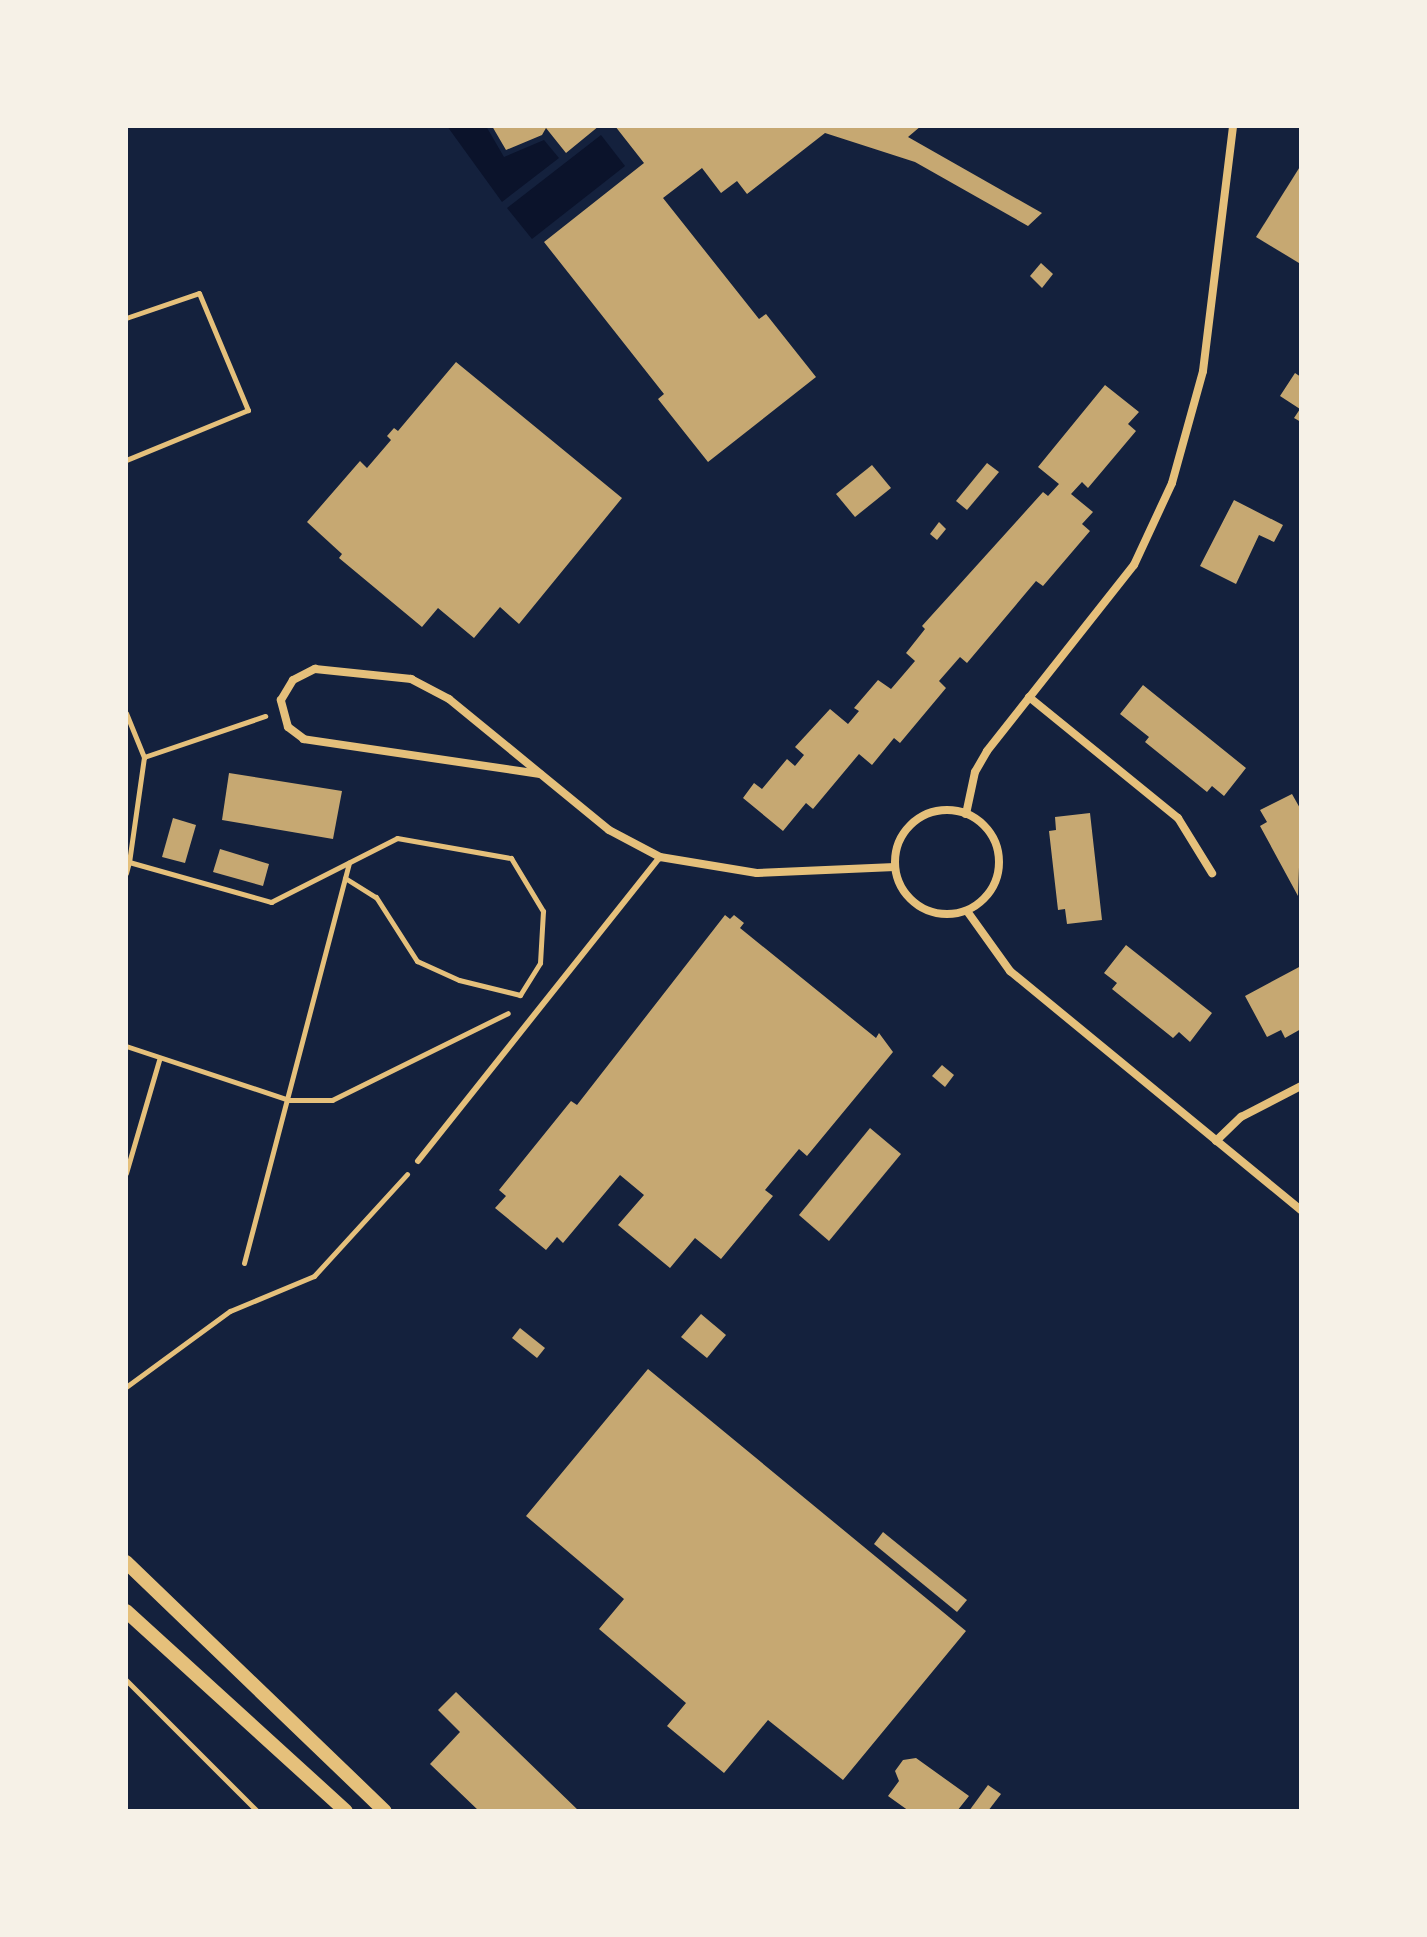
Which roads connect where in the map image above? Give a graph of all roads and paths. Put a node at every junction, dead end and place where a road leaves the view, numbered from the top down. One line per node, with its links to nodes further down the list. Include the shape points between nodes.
1 (1233, 126): 4 (street, via 1203,371 1181,458 1134,565)
2 (126, 318): 3 (path, via 199,293 248,410)
3 (126, 460)
4 (1029, 697): 9 (street, via 981,761); 15 (street, via 1178,818)
5 (281, 710): 7 (path); 8 (street, via 288,727 304,739); 8 (street, via 293,680 315,669 411,679 436,689)
6 (126, 713): 7 (path)
7 (144, 757): 11 (path)
8 (540, 774): 10 (street, via 609,830)
9 (966, 814): 13 (street, via 940,811 916,820 900,841); 17 (street, via 988,829 1000,862 993,888)
10 (660, 857): 13 (street, via 745,873); 24 (lane)
11 (128, 862): 12 (path, via 271,902); 14 (path)
12 (349, 863): 16 (path); 18 (path, via 397,838 511,858 543,911 540,963)
13 (895, 867): 17 (street, via 904,892 916,905 941,914)
14 (126, 873)
15 (1212, 873)
16 (345, 878): 18 (path, via 376,897 417,961 459,980); 22 (path)
17 (967, 911): 23 (street, via 1010,971)
18 (520, 995): 22 (path, via 509,1013 332,1100)
19 (126, 1046): 20 (path)
20 (159, 1060): 22 (path); 25 (path)
21 (1301, 1086): 23 (street, via 1241,1117)
22 (289, 1100): 27 (path)
23 (1216, 1141): 26 (street)
24 (418, 1161): 28 (path, via 329,1265 300,1284 230,1311)
25 (126, 1173)
26 (1301, 1210)
27 (244, 1263)
28 (126, 1387)
29 (126, 1562): 34 (street)
30 (126, 1611): 33 (street)
31 (126, 1680): 32 (path)
32 (257, 1811)
33 (346, 1811)
34 (385, 1811)

